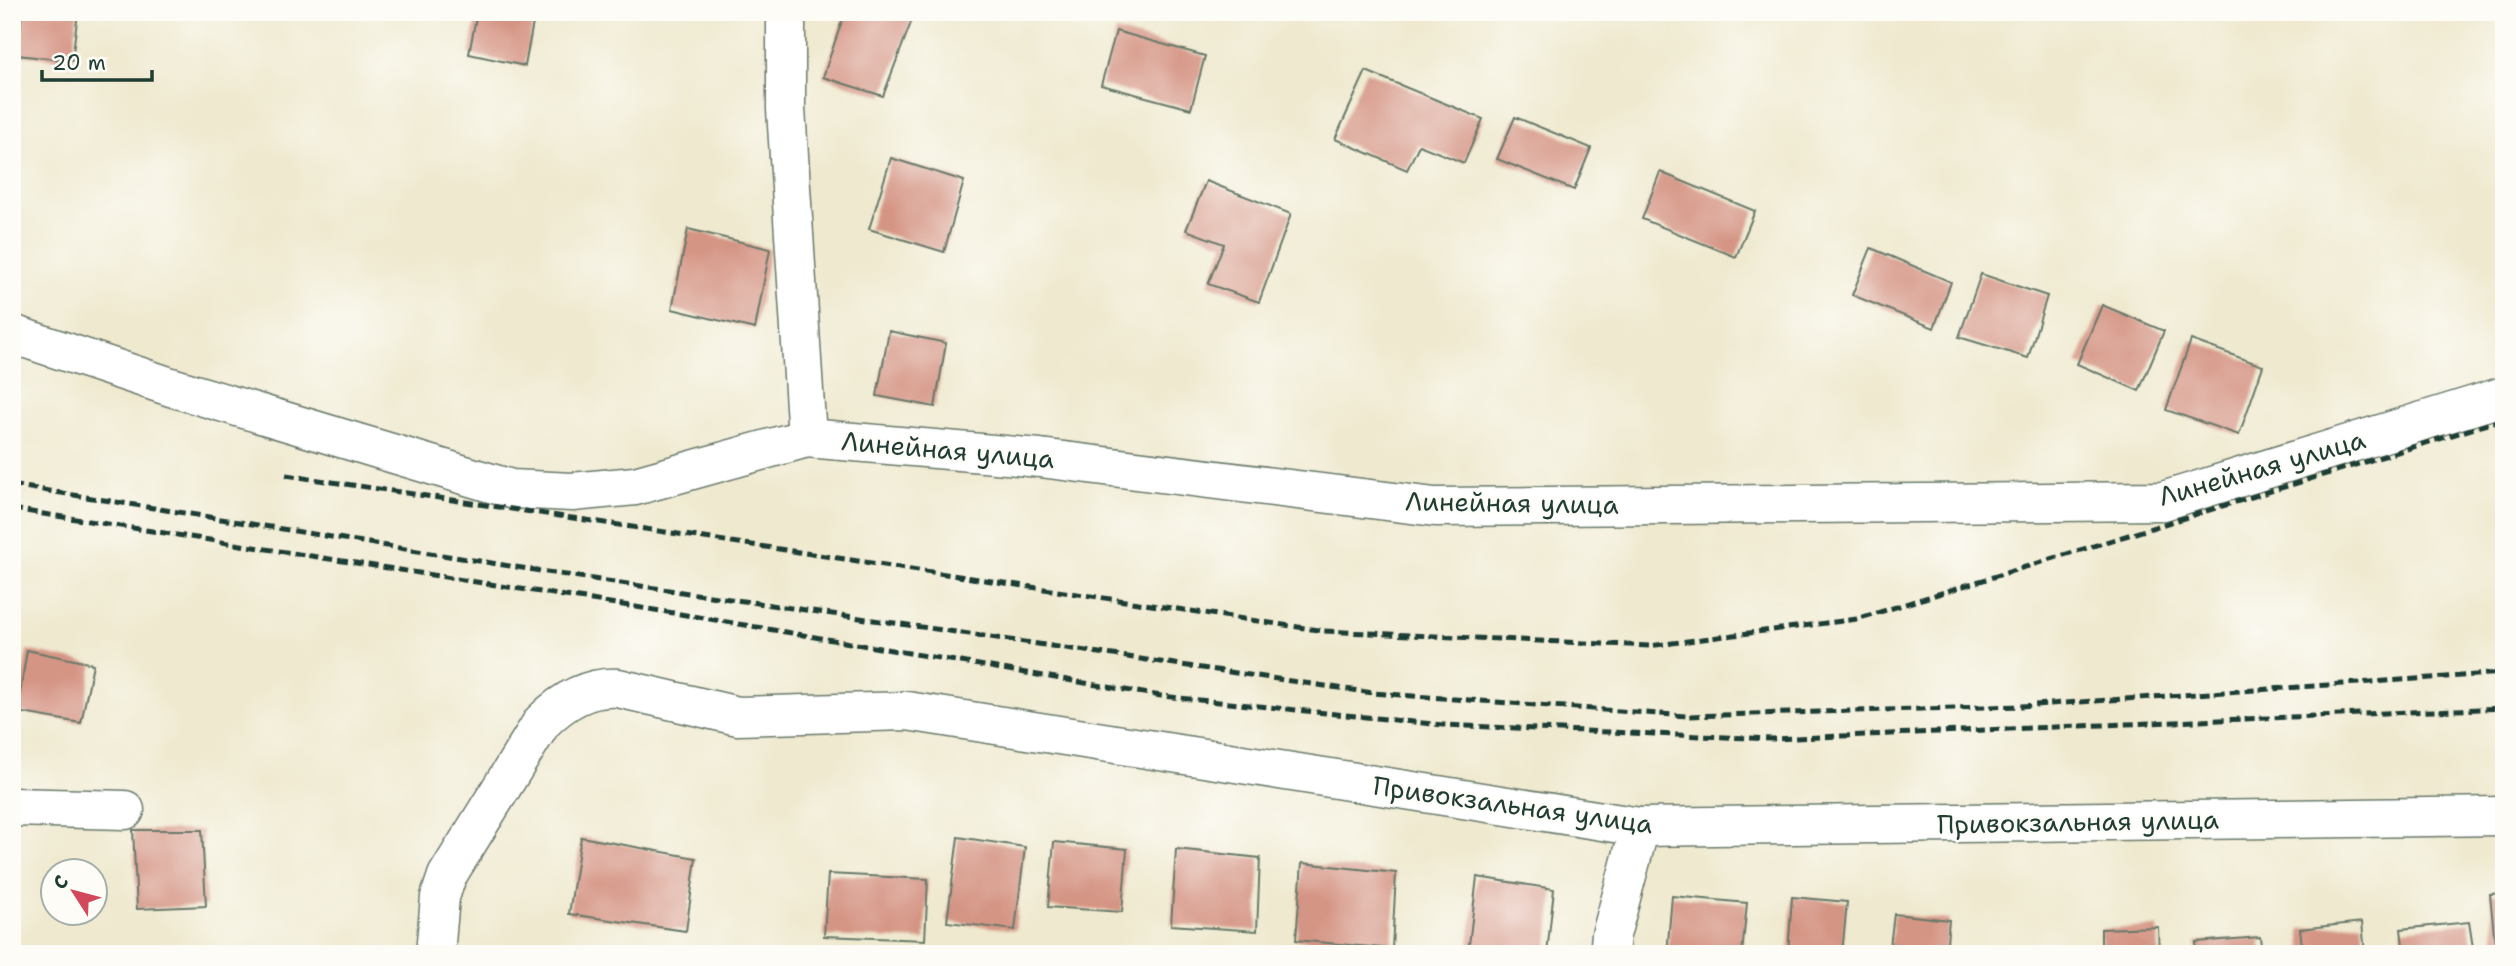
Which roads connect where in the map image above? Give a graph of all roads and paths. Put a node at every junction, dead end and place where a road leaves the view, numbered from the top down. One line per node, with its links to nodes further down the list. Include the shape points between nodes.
1 (786, 12): 4 (street, Линейная улица, via 786,109)
2 (12, 334): 4 (street, via 511,489 572,492 635,486)
3 (2504, 396): 4 (street, Линейная улица, via 2163,501 1435,507 1040,458)
4 (807, 438)
5 (12, 807): 6 (street)
6 (125, 810)
7 (2504, 816): 8 (street, Привокзальная улица)
8 (1640, 827): 9 (street, Привокзальная улица, via 907,711 738,716 602,687 569,700 542,722 447,876 440,897); 10 (street)
9 (435, 954)
10 (1609, 954)

